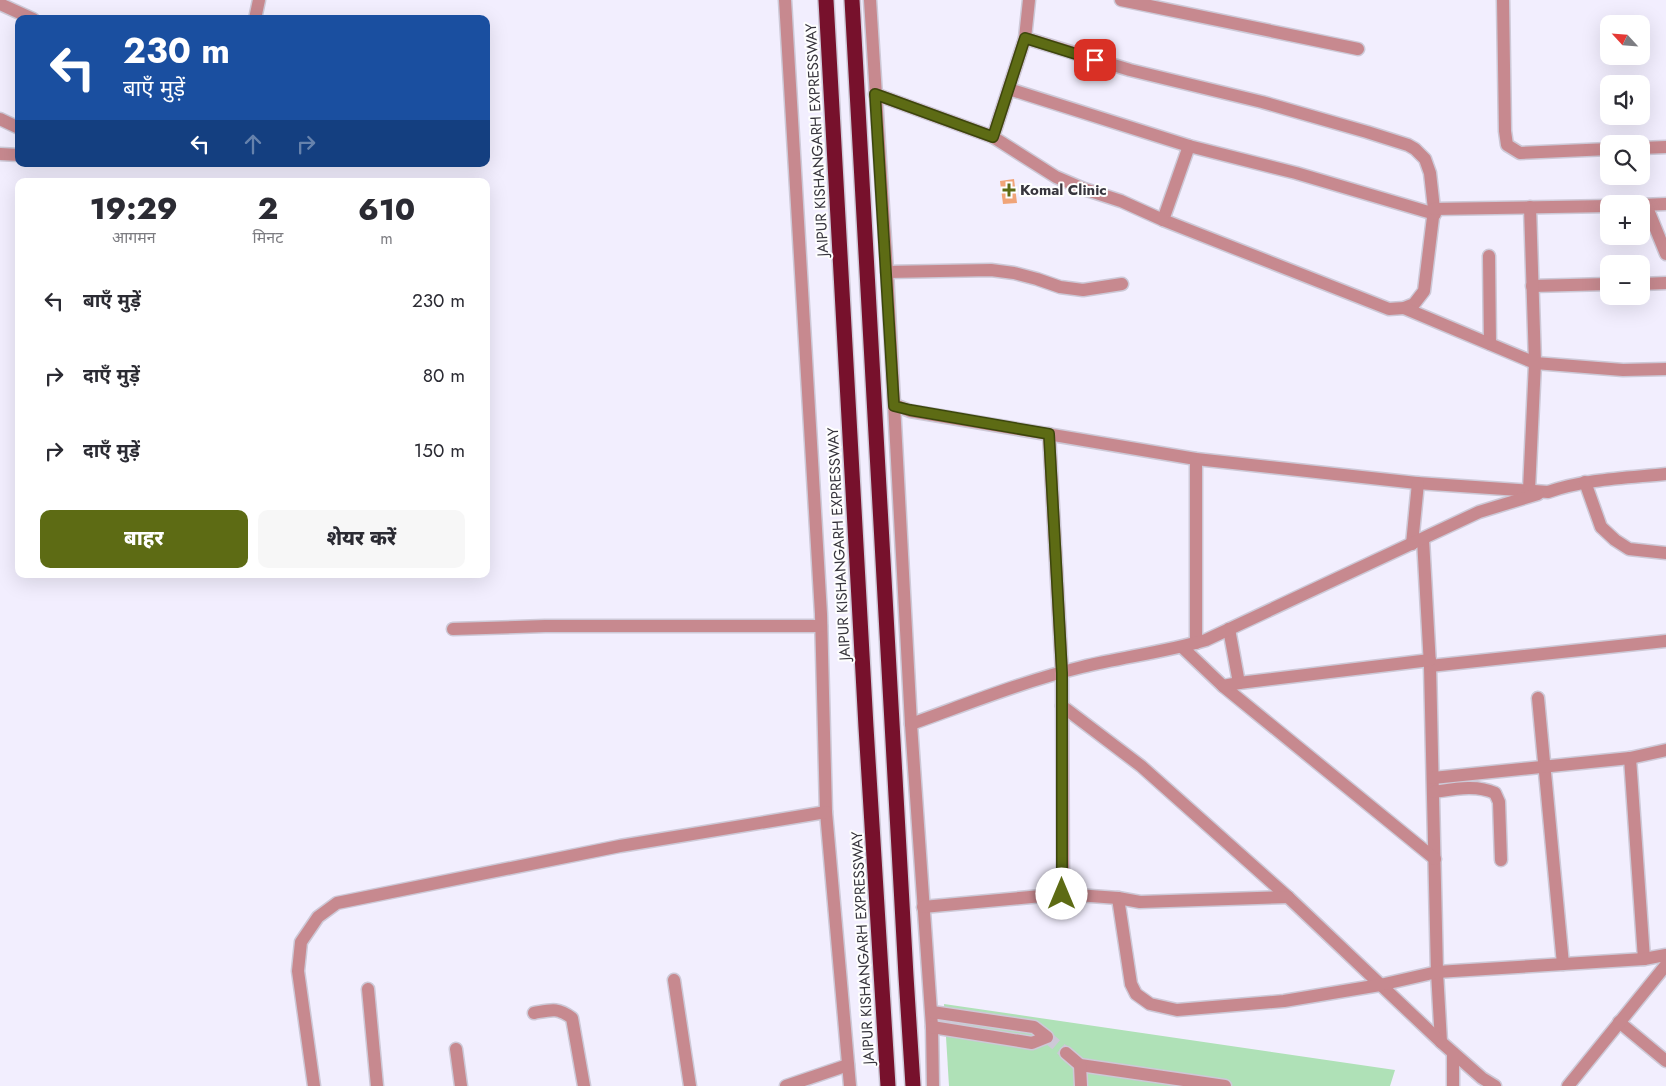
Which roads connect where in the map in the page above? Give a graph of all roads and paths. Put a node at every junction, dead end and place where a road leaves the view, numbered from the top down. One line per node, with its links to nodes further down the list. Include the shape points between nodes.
1 (259, 0): 11 (street)
2 (785, 0): 54 (street)
3 (826, 0): 105 (highway, JAIPUR KISHANGARH EXPRESSWAY)
4 (852, 0): 106 (highway)
5 (870, 0): 15 (street)
6 (1029, 0): 12 (street)
7 (1121, 0): 13 (street)
8 (1503, 0): 22 (street, via 1507,145 1520,153)
9 (0, 4): 10 (street)
10 (24, 15)
11 (256, 15)
12 (1025, 38): 14 (street); 29 (street, via 1130,70 1262,102 1408,145 1425,159)
13 (1358, 49)
14 (1009, 89): 18 (street); 19 (street)
15 (875, 94): 18 (street); 34 (street)
16 (0, 119): 17 (street)
17 (15, 126)
18 (993, 137): 30 (street, via 1056,177)
19 (1189, 146): 29 (street); 30 (street)
20 (1666, 147): 21 (street)
21 (1650, 148)
22 (1600, 149)
23 (0, 154): 24 (street)
24 (15, 155)
25 (1666, 204): 26 (street)
26 (1650, 205)
27 (1600, 206): 28 (street)
28 (1530, 207): 29 (street); 39 (street)
29 (1435, 211): 40 (street, via 1424,291 1414,304)
30 (1163, 220): 40 (street, via 1389,309)
31 (1650, 220): 32 (street)
32 (1666, 254)
33 (1489, 256): 41 (street)
34 (887, 272): 36 (street, via 991,270 1083,290); 44 (street)
35 (1666, 283): 38 (street)
36 (1122, 284)
37 (1600, 284): 39 (street)
38 (1650, 284)
39 (1532, 286): 42 (street)
40 (1404, 308): 41 (street)
41 (1490, 344): 42 (street)
42 (1535, 363): 43 (street, via 1623,370); 50 (street)
43 (1666, 369)
44 (894, 406): 45 (street); 66 (street)
45 (1049, 434): 46 (street); 61 (street)
46 (1196, 459): 48 (street); 58 (street)
47 (1666, 474): 49 (street)
48 (1418, 482): 50 (street); 52 (street)
49 (1585, 482): 51 (street); 53 (street, via 1601,527 1615,540 1629,549)
50 (1529, 490): 51 (street)
51 (1548, 492): 52 (street, via 1478,512)
52 (1418, 541): 56 (street); 60 (street)
53 (1666, 552)
54 (821, 626): 55 (street); 72 (street)
55 (453, 629)
56 (1229, 629): 58 (street); 62 (street)
57 (1666, 641): 60 (street)
58 (1196, 643): 59 (street)
59 (1182, 647): 61 (street); 63 (street)
60 (1430, 663): 62 (street); 70 (street)
61 (1062, 673): 65 (street); 66 (street)
62 (1239, 683): 63 (street)
63 (1223, 686): 73 (street)
64 (1538, 698): 69 (street)
65 (1062, 706): 75 (street); 76 (street, via 1141,766)
66 (911, 724): 78 (street)
67 (1666, 750): 68 (street)
68 (1630, 758): 69 (street); 80 (street)
69 (1546, 767): 70 (street); 81 (street)
70 (1433, 778): 71 (street)
71 (1434, 792): 73 (street); 74 (street, via 1477,788 1496,793)
72 (826, 812): 96 (street); 98 (street, via 620,846 337,903 318,917 301,942 298,971)
73 (1435, 859): 83 (street)
74 (1501, 860)
75 (1062, 894): 77 (street); 78 (street)
76 (1288, 897): 77 (street, via 1140,902); 85 (street)
77 (1118, 898): 85 (street, via 1131,984 1136,994 1150,1004 1177,1010 1284,1001)
78 (924, 907): 87 (street)
79 (1666, 955): 80 (street)
80 (1644, 959): 81 (street)
81 (1563, 964): 83 (street)
82 (1666, 965): 89 (street)
83 (1437, 972): 85 (street); 91 (street)
84 (674, 980): 102 (street)
85 (1380, 985): 91 (street)
86 (368, 990): 99 (street)
87 (932, 1012): 90 (street); 90 (street, via 1034,1027 1047,1037 1032,1043)
88 (534, 1013): 101 (street, via 555,1009 572,1018)
89 (1619, 1022): 95 (street); 112 (street)
90 (932, 1027): 107 (street)
91 (1441, 1042): 94 (street)
92 (456, 1049): 100 (street)
93 (1066, 1053): 97 (street)
94 (1453, 1053): 110 (street); 111 (street)
95 (1666, 1061)
96 (848, 1065): 103 (street); 104 (street)
97 (1080, 1065): 108 (street); 109 (street)
98 (314, 1086)
99 (378, 1086)
100 (461, 1086)
101 (584, 1086)
102 (690, 1086)
103 (786, 1086)
104 (850, 1086)
105 (888, 1086)
106 (913, 1086)
107 (933, 1086)
108 (1081, 1086)
109 (1225, 1086)
110 (1453, 1086)
111 (1495, 1086)
112 (1568, 1086)

